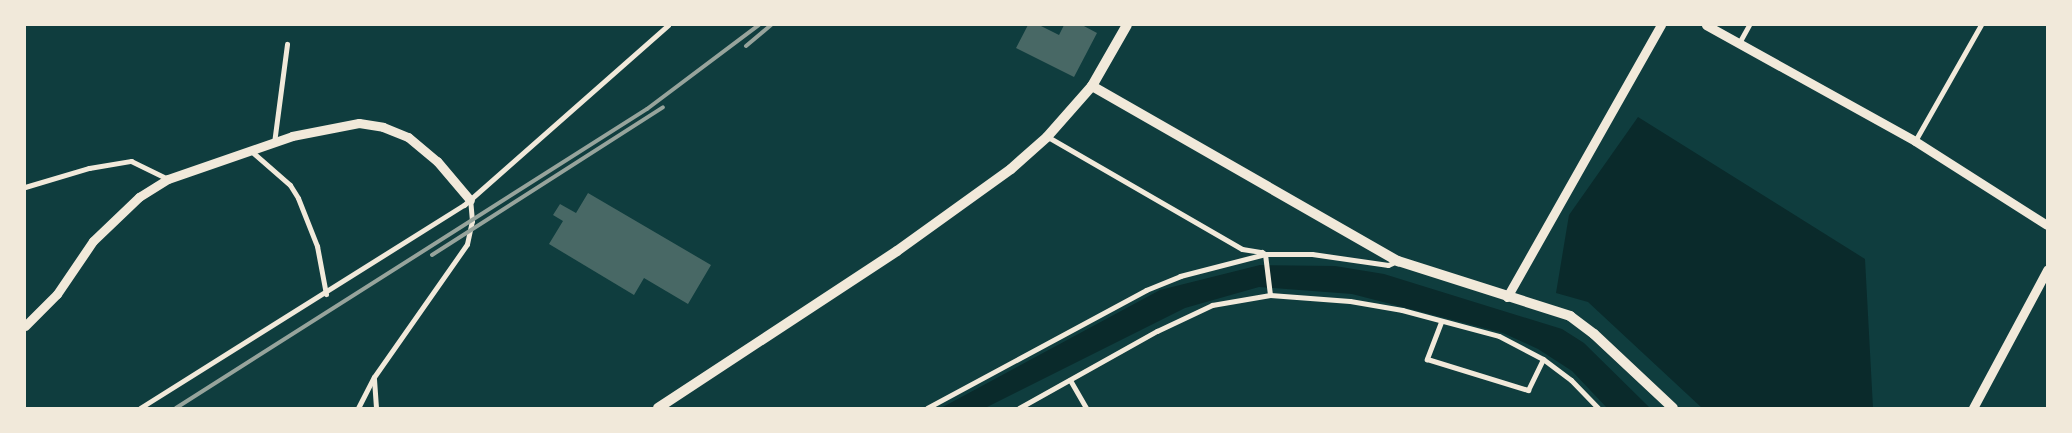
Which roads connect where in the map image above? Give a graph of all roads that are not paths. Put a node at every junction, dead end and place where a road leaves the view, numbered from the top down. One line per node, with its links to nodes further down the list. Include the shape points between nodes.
1 (668, 25): 16 (street)
2 (1127, 25): 9 (main road)
3 (1661, 25): 23 (street)
4 (1706, 25): 7 (street)
5 (1749, 25): 7 (street)
6 (1981, 25): 11 (street)
7 (1739, 43): 11 (street)
8 (286, 44): 12 (street)
9 (1092, 86): 10 (main road); 19 (main road)
10 (1048, 136): 18 (street, via 1242,248); 34 (main road, via 970,201)
11 (1914, 141): 17 (street)
12 (274, 143): 13 (street); 16 (street, via 359,123 383,127 408,137 437,161)
13 (250, 150): 14 (street); 22 (street, via 290,184 298,198 316,246)
14 (168, 179): 15 (street, via 131,161 111,163); 25 (street, via 118,215 93,242 57,294)
15 (25, 187)
16 (470, 200): 22 (street); 27 (street, via 472,221 468,244)
17 (2047, 225)
18 (1265, 254): 19 (street, via 1312,254 1388,265); 21 (street); 35 (street, via 1188,274 1146,290)
19 (1398, 261): 23 (main road)
20 (2047, 270): 40 (street)
21 (1270, 292): 24 (street, via 1402,310); 28 (street, via 1212,305 1157,331)
22 (326, 294): 29 (street)
23 (1507, 297): 39 (main road, via 1570,316 1594,334)
24 (1440, 322): 26 (street, via 1499,336); 26 (street, via 1427,359 1528,390)
25 (25, 326)
26 (1543, 359): 38 (street, via 1571,380)
27 (374, 377): 32 (street); 33 (street)
28 (1070, 380): 36 (street); 37 (street)
29 (151, 402): 30 (street); 31 (street)
30 (140, 408)
31 (154, 408)
32 (358, 408)
33 (376, 408)
34 (658, 408)
35 (927, 408)
36 (1019, 408)
37 (1086, 408)
38 (1598, 408)
39 (1673, 408)
40 (1973, 408)

